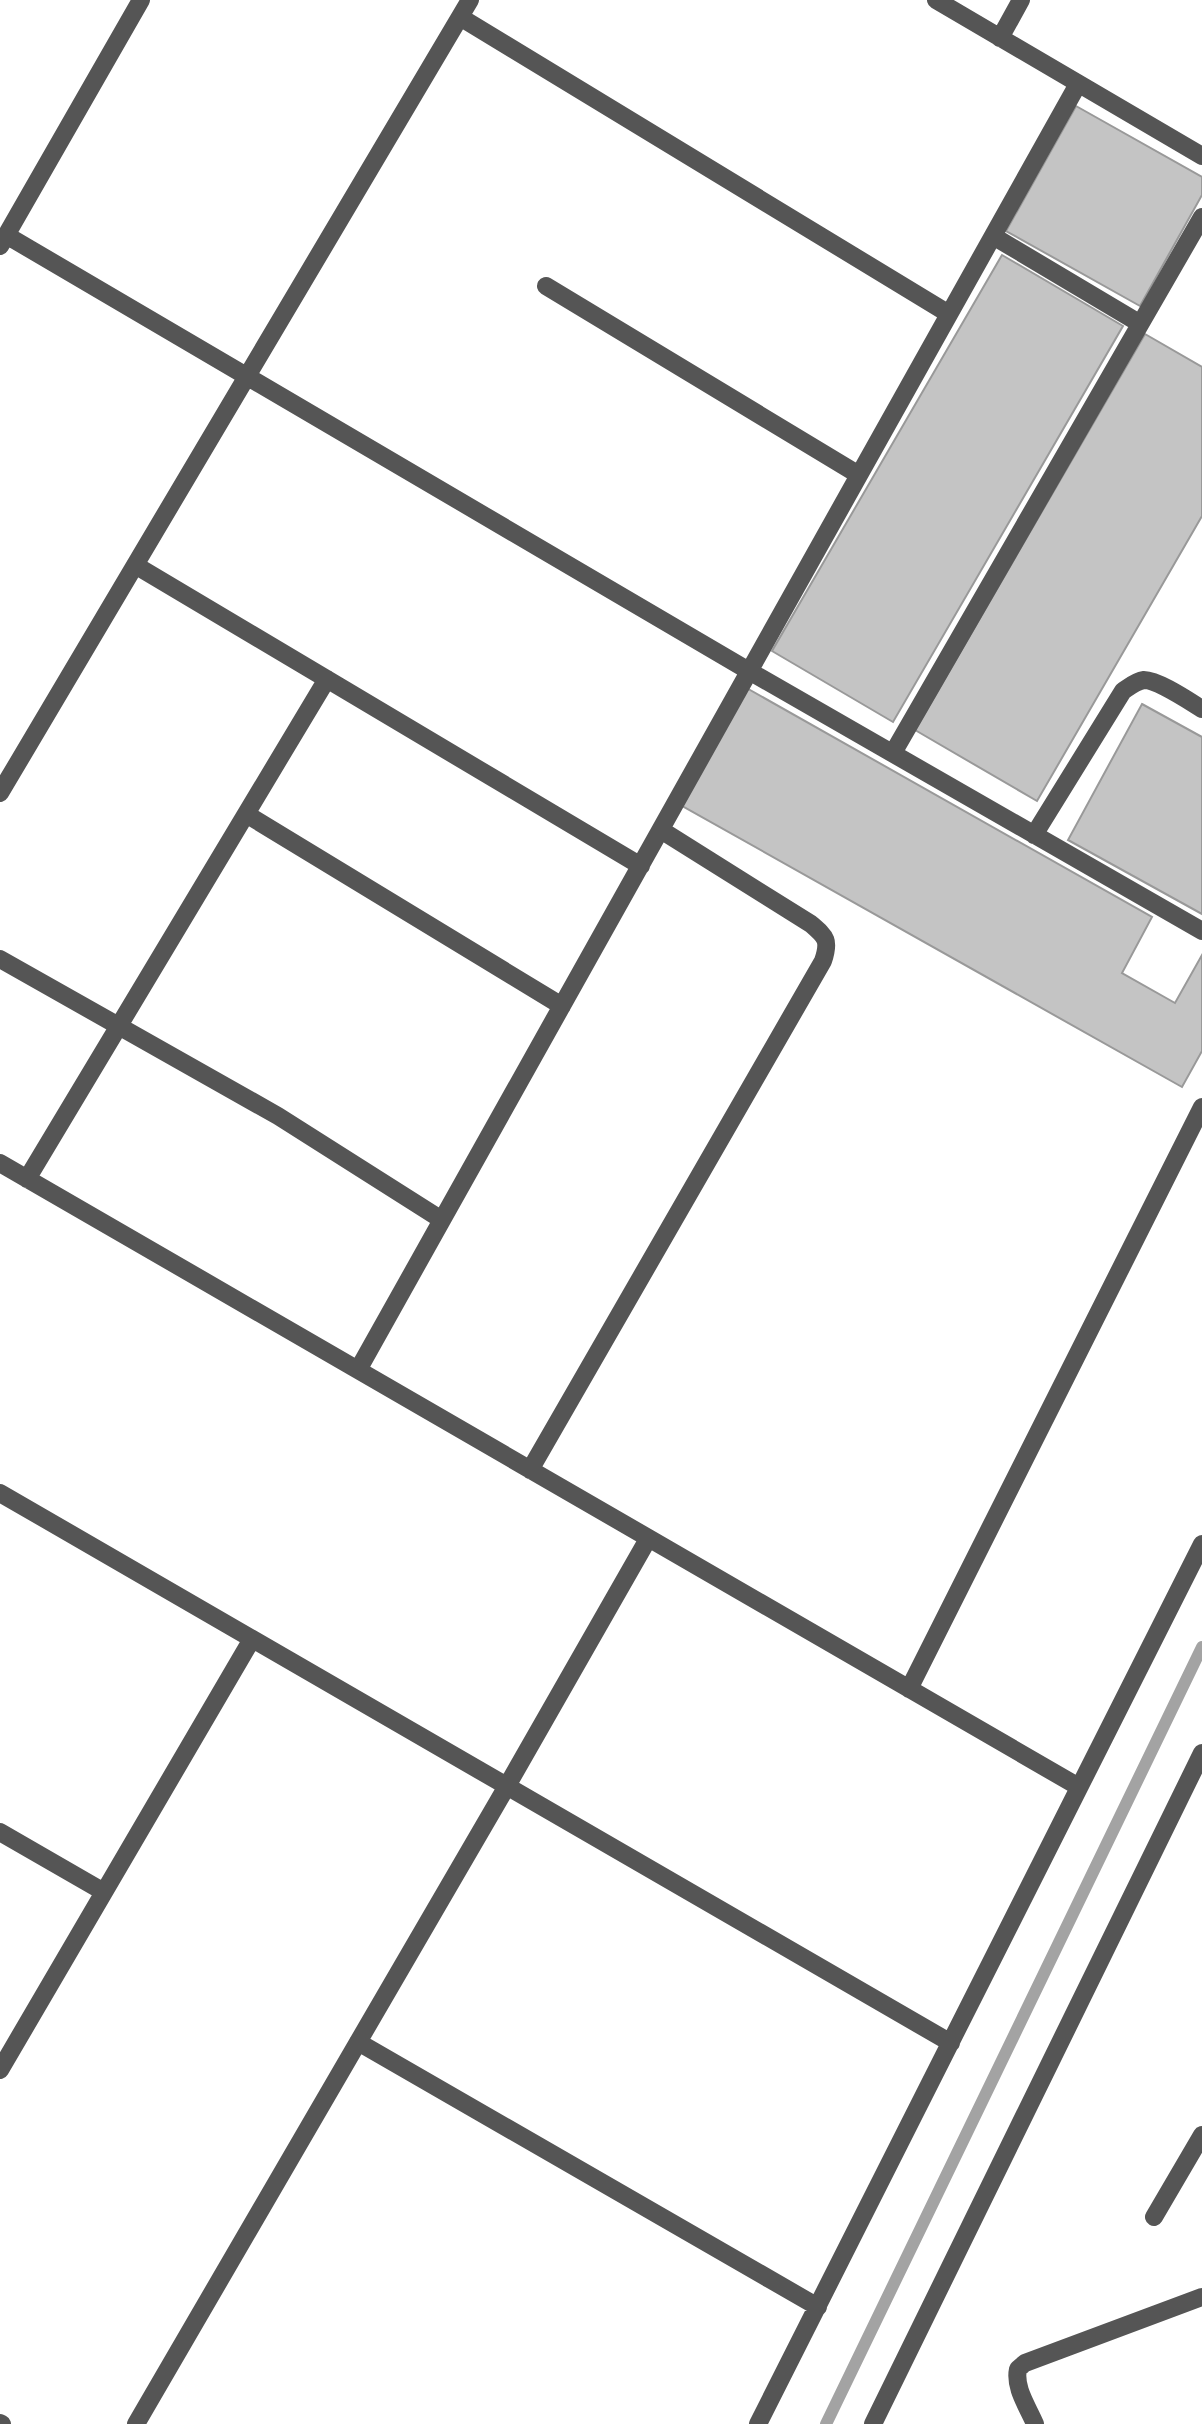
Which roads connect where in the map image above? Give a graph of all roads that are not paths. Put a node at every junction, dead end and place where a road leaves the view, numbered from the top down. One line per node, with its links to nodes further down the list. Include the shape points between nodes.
1 (141, 0): 11 (street)
2 (470, 0): 5 (street)
3 (936, 0): 6 (street)
4 (1021, 0): 6 (street)
5 (460, 17): 13 (street); 15 (street)
6 (1000, 38): 7 (street)
7 (1078, 84): 8 (street); 10 (street)
8 (1202, 156)
9 (1202, 218): 14 (street)
10 (993, 236): 13 (street); 14 (street)
11 (3, 240): 15 (street)
12 (546, 286): 16 (street)
13 (949, 314): 16 (street)
14 (1139, 323): 21 (street)
15 (247, 378): 17 (street); 18 (street)
16 (859, 475): 18 (street)
17 (135, 565): 19 (street); 22 (street)
18 (749, 671): 21 (street); 24 (street)
19 (327, 680): 23 (street); 26 (street)
20 (1202, 709): 25 (street, via 1155,683 1132,684 1123,691)
21 (893, 753): 25 (street)
22 (0, 793)
23 (246, 814): 29 (street); 30 (street)
24 (661, 830): 26 (street); 36 (street, via 811,924 828,947)
25 (1034, 835): 27 (street)
26 (641, 866): 29 (street)
27 (1202, 931)
28 (0, 959): 30 (street)
29 (562, 1006): 34 (street)
30 (119, 1026): 33 (street); 34 (street, via 278,1116)
31 (1202, 1107): 41 (street)
32 (0, 1164): 33 (street)
33 (27, 1179): 35 (street)
34 (442, 1220): 35 (street)
35 (358, 1370): 36 (street)
36 (530, 1470): 38 (street)
37 (0, 1493): 40 (street)
38 (648, 1539): 41 (street); 43 (street)
39 (1202, 1544): 44 (street)
40 (252, 1639): 43 (street); 46 (street)
41 (909, 1689): 44 (street)
42 (1202, 1753): 56 (street)
43 (507, 1786): 47 (street); 48 (street)
44 (1079, 1787): 48 (street)
45 (0, 1832): 46 (street)
46 (104, 1892): 49 (street)
47 (358, 2042): 53 (street); 54 (street)
48 (951, 2043): 53 (street)
49 (0, 2070)
50 (1202, 2135): 51 (street)
51 (1154, 2217)
52 (1202, 2297): 57 (street, via 1025,2363 1018,2369 1018,2387)
53 (818, 2306): 55 (street)
54 (136, 2424)
55 (758, 2424)
56 (873, 2424)
57 (1035, 2424)

